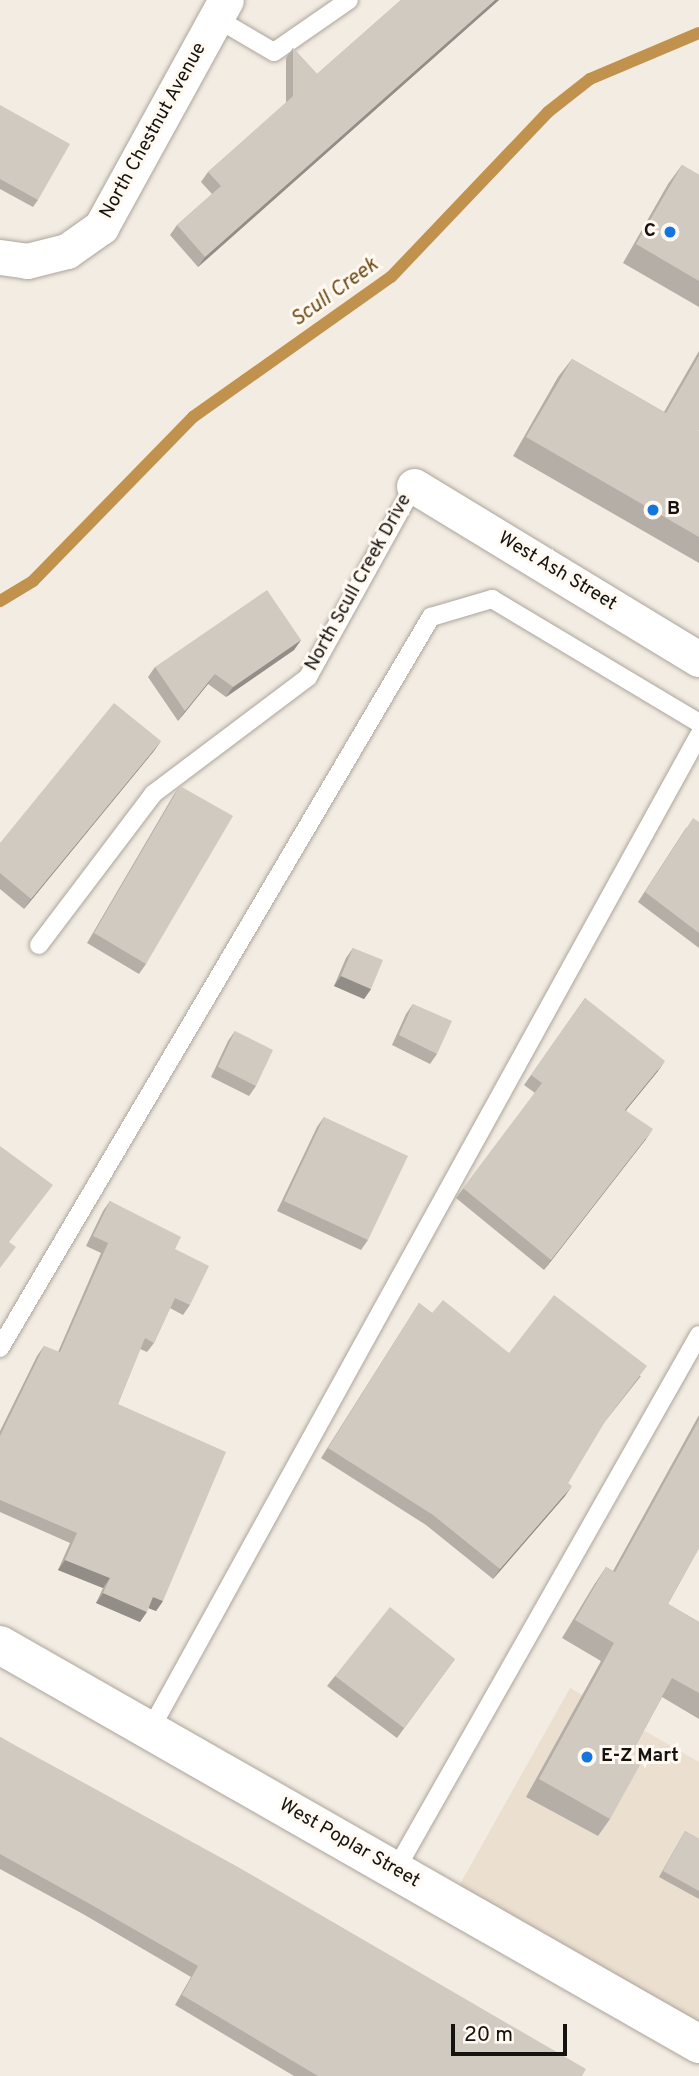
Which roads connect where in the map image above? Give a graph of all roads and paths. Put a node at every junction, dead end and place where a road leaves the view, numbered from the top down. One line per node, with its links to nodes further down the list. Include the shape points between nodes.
1 (349, 0): 2 (lane, via 274,52)
2 (221, 9): 3 (street, North Chestnut Avenue, via 100,227 67,251)
3 (14, 259)
4 (414, 486): 5 (street, West Ash Street); 8 (lane, North Scull Creek Drive, via 308,677 153,794)
5 (699, 659)
6 (699, 723): 10 (lane, via 492,599 431,617)
7 (699, 735): 12 (lane)
8 (39, 945)
9 (699, 1335): 13 (lane)
10 (0, 1348)
11 (0, 1644): 12 (street, West Poplar Street)
12 (150, 1730): 13 (street, West Poplar Street)
13 (396, 1871): 14 (street, West Poplar Street)
14 (699, 2044)

